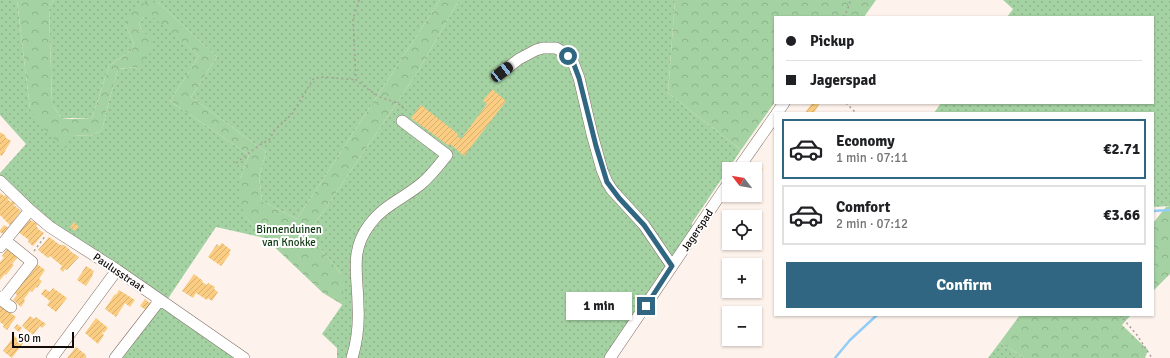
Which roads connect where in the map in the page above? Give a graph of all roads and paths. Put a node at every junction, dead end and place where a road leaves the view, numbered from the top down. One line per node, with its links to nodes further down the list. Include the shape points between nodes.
1 (359, 0): 5 (path, via 353,20)
2 (848, 0): 3 (path, via 850,2)
3 (844, 16)
4 (502, 72): 18 (street, via 519,59 543,48 556,48 568,56 579,78 592,134 607,182 644,225)
5 (356, 80): 9 (path, via 381,97 400,104 405,110); 11 (path, via 314,78 292,114 274,130 269,140)
6 (847, 104): 7 (path)
7 (855, 112)
8 (774, 117): 10 (street)
9 (402, 121): 27 (street, via 447,155 422,184 376,217 364,233 355,270 359,307)
10 (743, 162)
11 (236, 163)
12 (0, 181): 14 (street, Paulusstraat)
13 (722, 192): 18 (street, Jagerspad)
14 (30, 210): 15 (street, Paulusstraat); 16 (street)
15 (52, 228): 17 (path); 19 (street, Paulusstraat)
16 (3, 244): 17 (street)
17 (28, 259): 20 (street, via 32,262)
18 (672, 266): 28 (street, Jagerspad)
19 (117, 270): 21 (street, Paulusstraat); 24 (street)
20 (1, 298): 22 (street)
21 (160, 300): 25 (street); 26 (street, Paulusstraat)
22 (11, 307)
23 (1121, 316): 29 (path)
24 (52, 358)
25 (116, 358)
26 (244, 358)
27 (352, 358)
28 (610, 358)
29 (1152, 358)

